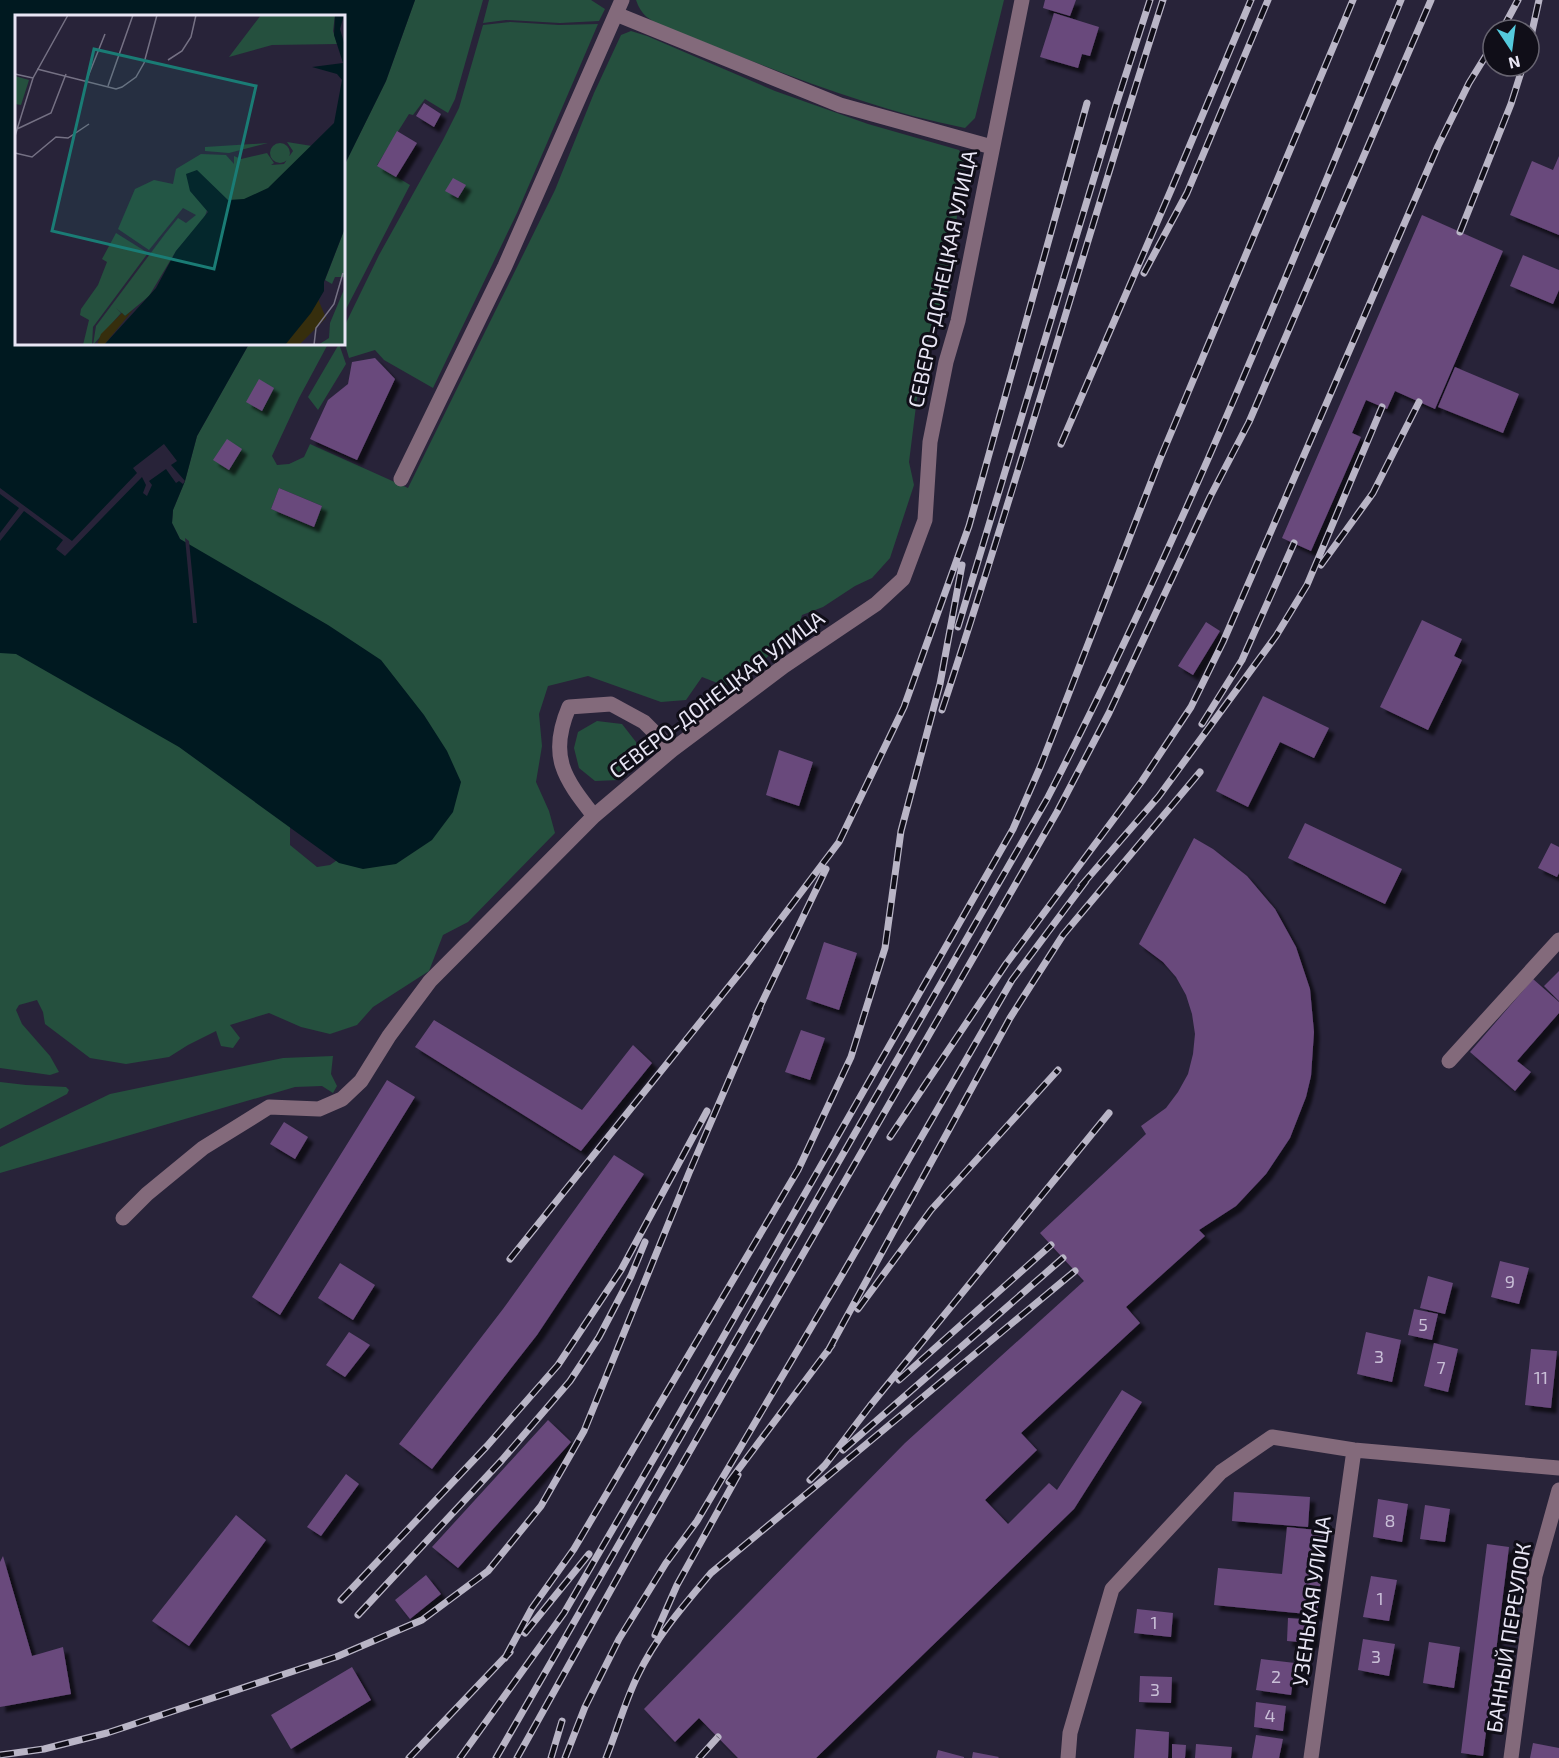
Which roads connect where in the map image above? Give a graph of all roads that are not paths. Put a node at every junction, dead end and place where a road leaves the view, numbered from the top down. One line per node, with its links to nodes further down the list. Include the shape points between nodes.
1 (1022, 0): 3 (street, СЕВЕРО-ДОНЕЦКАЯ УЛИЦА)
2 (619, 7): 3 (street, via 840,105); 4 (street, via 505,266)
3 (992, 147): 5 (street, СЕВЕРО-ДОНЕЦКАЯ УЛИЦА, via 930,442 925,520 903,579 876,604 784,666)
4 (401, 478)
5 (672, 750): 6 (street, СЕВЕРО-ДОНЕЦКАЯ УЛИЦА); 6 (street, via 644,722 611,704 569,707 561,727 559,756 569,784)
6 (594, 816): 9 (street, СЕВЕРО-ДОНЕЦКАЯ УЛИЦА, via 430,981 361,1081 342,1099 319,1109 269,1107 202,1148)
7 (1559, 940): 8 (street)
8 (1449, 1061)
9 (123, 1218)
10 (1354, 1450): 11 (street); 13 (street, via 1272,1437 1221,1472 1112,1589 1070,1733); 14 (street, УЗЕНЬКАЯ УЛИЦА)
11 (1559, 1468)
12 (1559, 1490): 15 (street, БАННЫЙ ПЕРЕУЛОК, via 1536,1576)
13 (1068, 1758)
14 (1311, 1758)
15 (1511, 1758)

